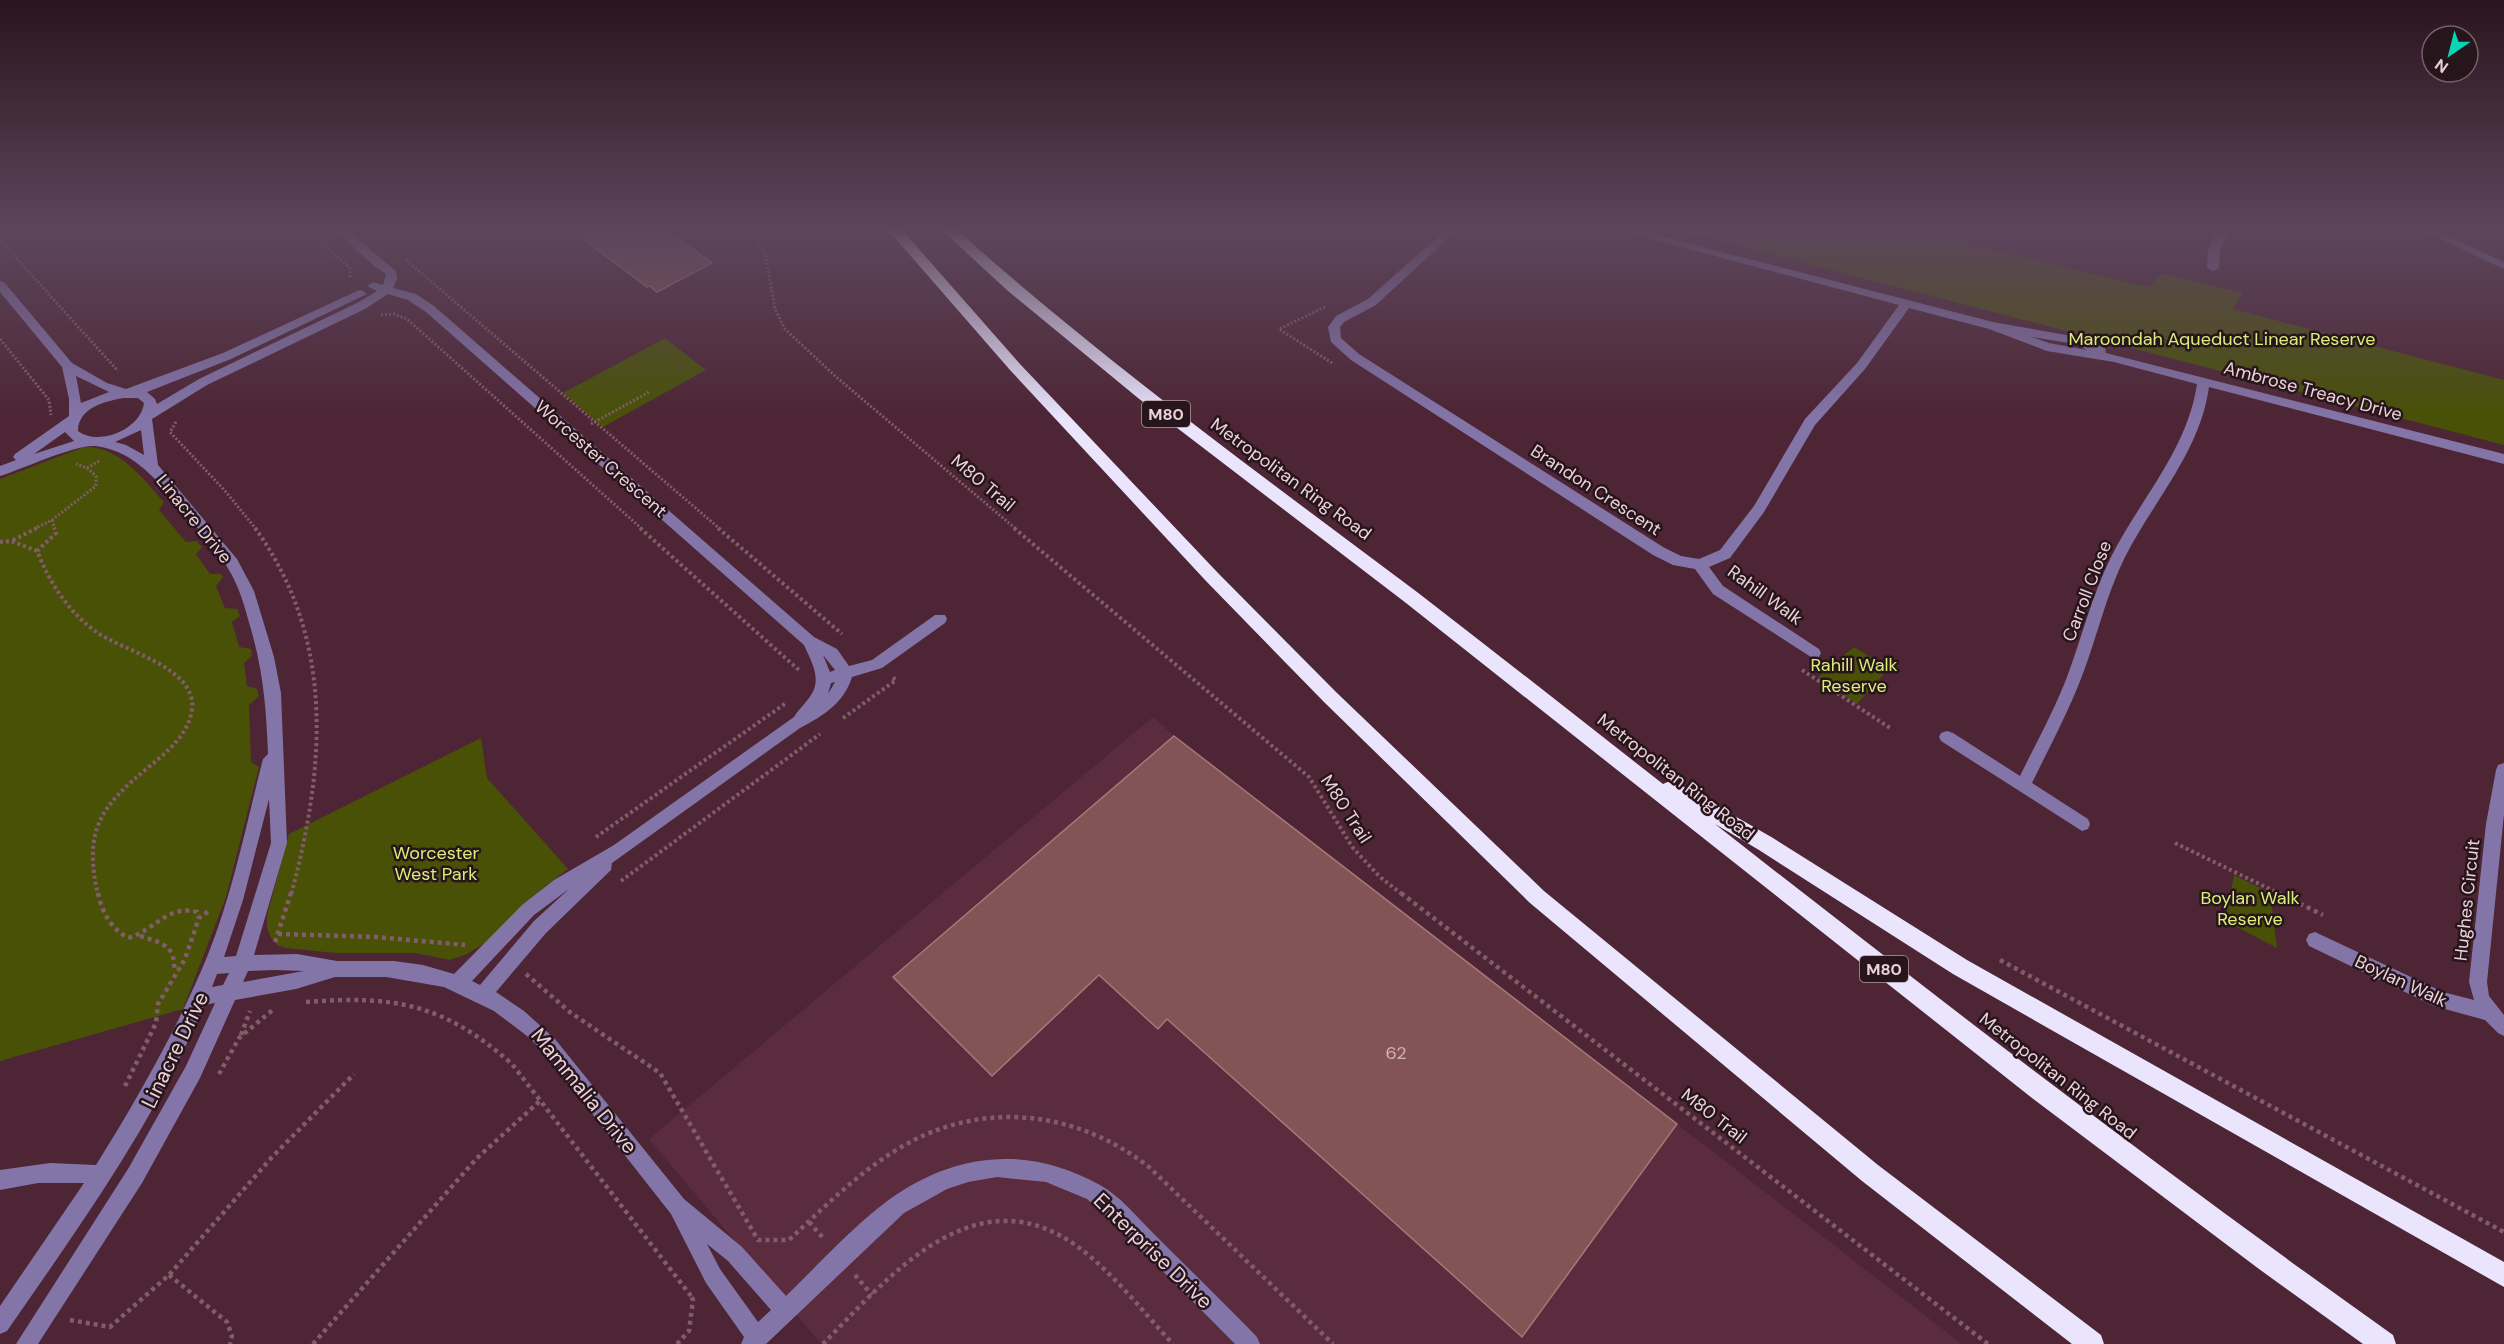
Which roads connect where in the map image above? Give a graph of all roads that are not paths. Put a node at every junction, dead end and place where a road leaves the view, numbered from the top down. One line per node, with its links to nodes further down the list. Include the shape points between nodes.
1 (7, 294): 10 (street)
2 (365, 294): 12 (street, via 227,357)
3 (373, 294): 13 (street, via 361,306 187,390)
4 (403, 294): 21 (street, Worcester Crescent, via 421,302)
5 (951, 294): 52 (highway, via 1265,633 1530,890 1781,1101)
6 (1020, 294): 28 (highway, Metropolitan Ring Road / M80, via 1149,400 1393,583)
7 (1381, 294): 19 (street, Brandon Crescent, via 1340,319 1334,327 1338,344 1658,551 1678,561)
8 (1867, 294): 9 (street, Ambrose Treacy Drive)
9 (1906, 304): 11 (street, Ambrose Treacy Drive, via 1993,326 2047,347 2114,358); 19 (street, via 1861,366 1810,422 1735,543 1718,559)
10 (68, 366): 12 (street, via 103,386); 14 (street, via 75,399)
11 (2204, 381): 16 (street, Ambrose Treacy Drive); 30 (street, Carroll Close, via 2200,410 2117,560 2074,680)
12 (128, 393): 13 (street, via 141,394 152,402); 14 (street, via 91,403)
13 (148, 417): 15 (street, via 119,436); 17 (street, Linacre Drive)
14 (74, 418): 15 (street, via 70,427 75,438); 18 (street)
15 (95, 442): 17 (street, Linacre Drive, via 121,448); 18 (street)
16 (2504, 459)
17 (152, 466): 27 (street, Linacre Drive, via 210,534 247,591 267,657)
18 (0, 470)
19 (1699, 564): 22 (street, Rahill Walk, via 1718,590)
20 (940, 619): 23 (street, via 877,664)
21 (809, 641): 23 (street, Worcester Crescent, via 833,653 841,663); 24 (street, Worcester Crescent)
22 (1814, 653)
23 (843, 675): 24 (street); 25 (street, via 841,690 832,702)
24 (825, 680): 25 (street, via 814,704)
25 (795, 724): 32 (street)
26 (1947, 736): 30 (street)
27 (275, 745): 34 (street, Linacre Drive, via 279,843); 35 (street, Linacre Drive, via 235,900)
28 (1612, 755): 46 (highway, via 1766,844 1960,967); 53 (highway, Metropolitan Ring Road / M80, via 2061,1108)
29 (2504, 770): 41 (street, Hughes Circuit, via 2494,824 2478,982)
30 (2023, 786): 31 (street)
31 (2082, 824)
32 (620, 850): 37 (street, via 560,885 528,910); 39 (street, via 540,927)
33 (2315, 940): 41 (street, Boylan Walk, via 2440,1000)
34 (242, 964): 35 (street, Mammalia Drive); 36 (street, Mammalia Drive, via 299,962); 38 (street, Linacre Drive)
35 (210, 967): 40 (street, Linacre Drive)
36 (337, 969): 37 (street, Mammalia Drive, via 403,970); 38 (street, Mammalia Drive)
37 (458, 983): 39 (street, Mammalia Drive)
38 (230, 993): 40 (street, Mammalia Drive); 50 (street, Linacre Drive, via 194,1072 135,1176)
39 (483, 994): 45 (street, Mammalia Drive, via 507,1006 543,1038)
40 (197, 998): 43 (street, Linacre Drive)
41 (2490, 1013): 42 (street, Hughes Circuit)
42 (2504, 1027)
43 (101, 1175): 44 (street, via 43,1172); 48 (street, Linacre Drive)
44 (0, 1180)
45 (677, 1206): 47 (street, Mammalia Drive, via 735,1254); 49 (street, Mammalia Drive, via 712,1276)
46 (2504, 1275)
47 (785, 1310): 49 (street, Enterprise Drive); 51 (street, Enterprise Drive, via 874,1225 917,1193 968,1172 1022,1168 1046,1172 1094,1192)
48 (0, 1324)
49 (754, 1341)
50 (26, 1344)
51 (1250, 1344)
52 (2092, 1344)
53 (2384, 1344)

